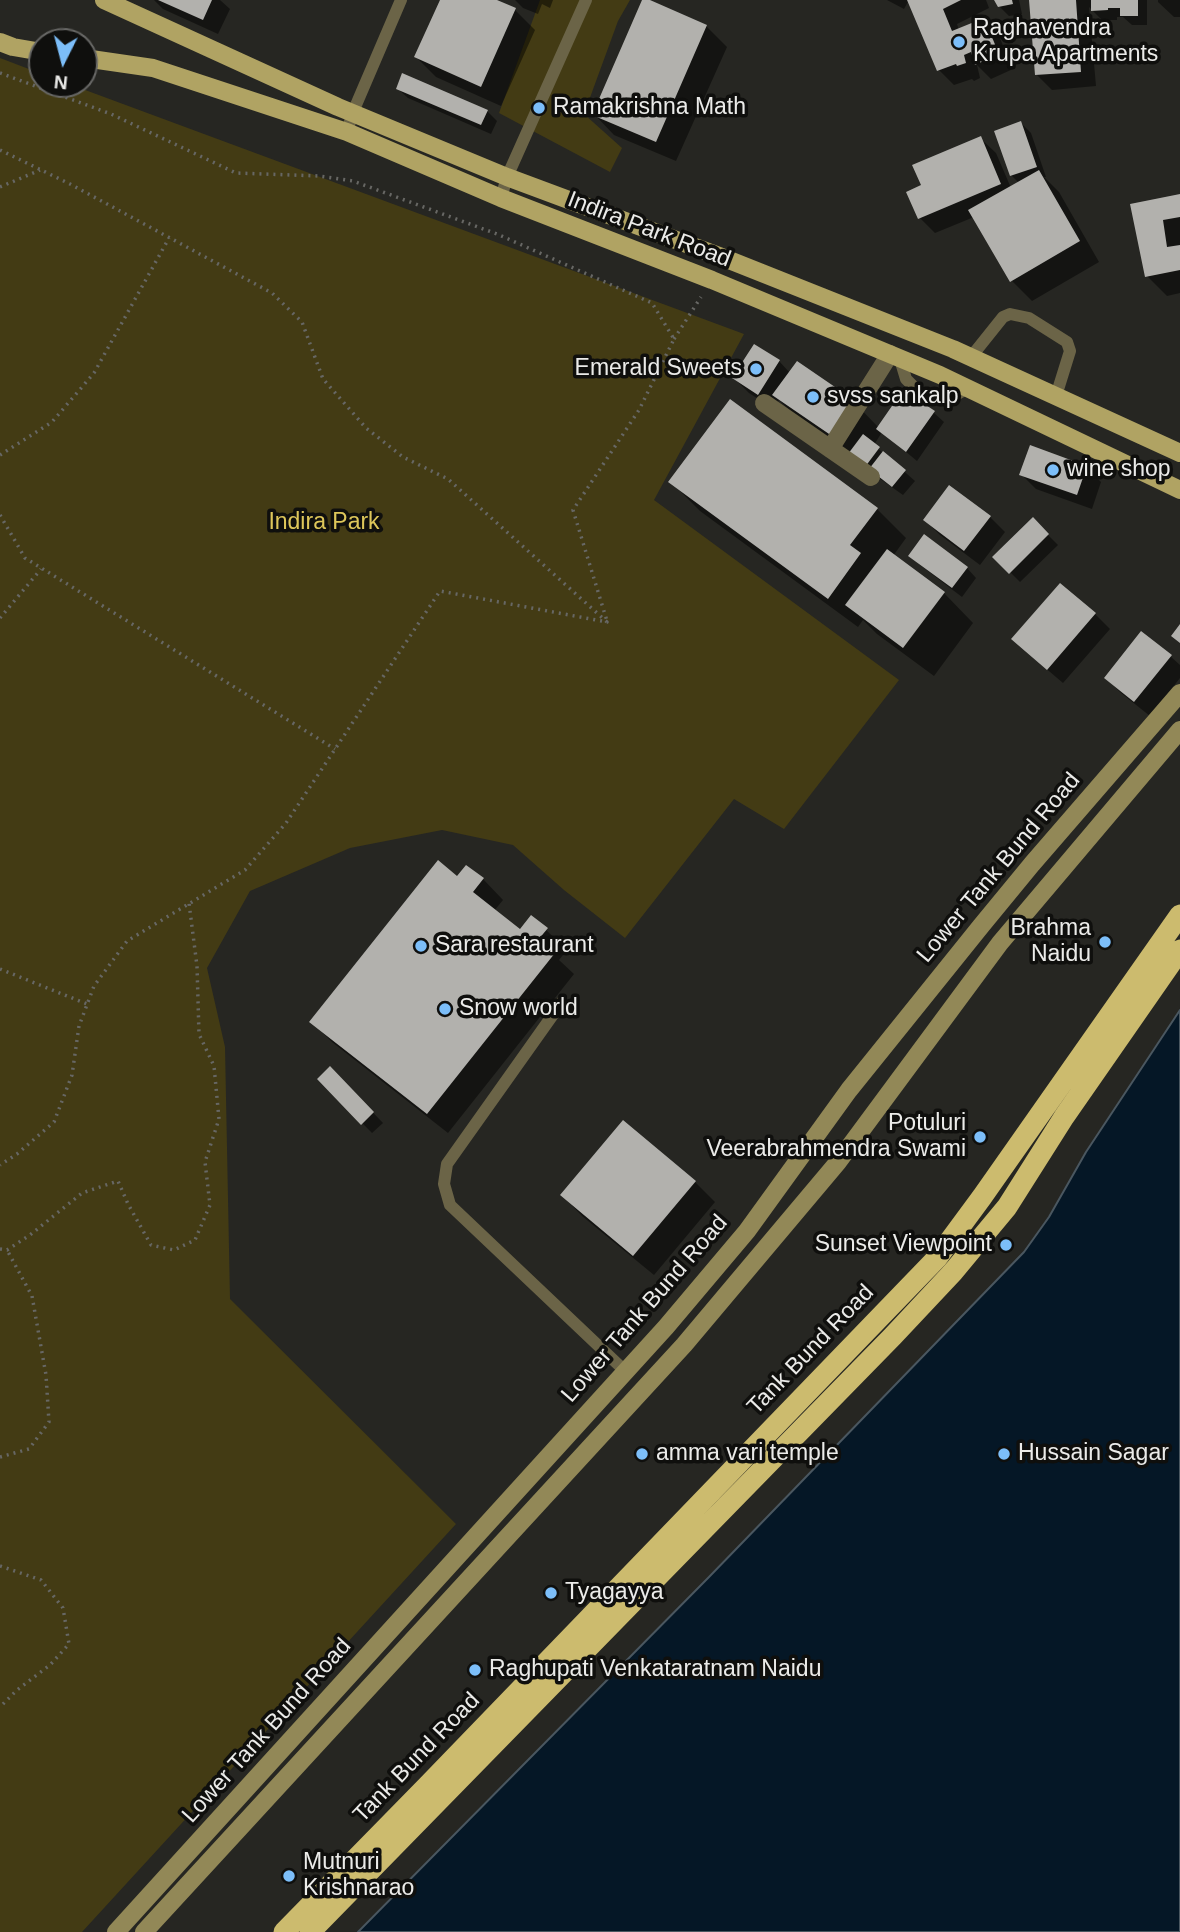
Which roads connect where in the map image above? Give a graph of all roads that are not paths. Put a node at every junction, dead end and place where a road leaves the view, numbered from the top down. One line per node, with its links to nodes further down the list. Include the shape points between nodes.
1 (104, 0): 7 (main road, Indira Park Road)
2 (401, 0): 7 (lane)
3 (586, 0): 9 (lane)
4 (4, 41): 5 (main road)
5 (28, 48)
6 (98, 60): 8 (main road, Indira Park Road, via 153,68)
7 (353, 113): 8 (lane); 9 (main road, Indira Park Road)
8 (347, 132): 10 (main road, Indira Park Road)
9 (507, 177): 10 (lane); 12 (main road, Indira Park Road)
10 (501, 198): 11 (main road, Indira Park Road)
11 (895, 357): 13 (lane); 14 (main road, Indira Park Road); 18 (street)
12 (971, 357): 16 (main road, Indira Park Road); 16 (lane, via 1003,317 1030,318 1067,342 1068,362)
13 (914, 387)
14 (966, 389): 15 (lane, via 952,397); 21 (main road, Indira Park Road)
15 (928, 395)
16 (1056, 396): 19 (main road, Indira Park Road)
17 (764, 403): 18 (street)
18 (830, 449): 20 (street)
19 (1180, 453)
20 (871, 477)
21 (1180, 490)
22 (1180, 693): 27 (main road, Lower Tank Bund Road, via 990,915 849,1090 747,1231)
23 (1180, 730): 29 (main road, Lower Tank Bund Road, via 1000,943 838,1162 684,1345)
24 (1180, 915): 30 (highway, Tank Bund Road, via 937,1258)
25 (1180, 950): 31 (highway, via 1007,1207 953,1272)
26 (562, 1002): 27 (lane, via 447,1164 444,1184 450,1205)
27 (625, 1371): 28 (main road, Lower Tank Bund Road)
28 (116, 1932)
29 (144, 1932)
30 (284, 1932)
31 (310, 1932)

